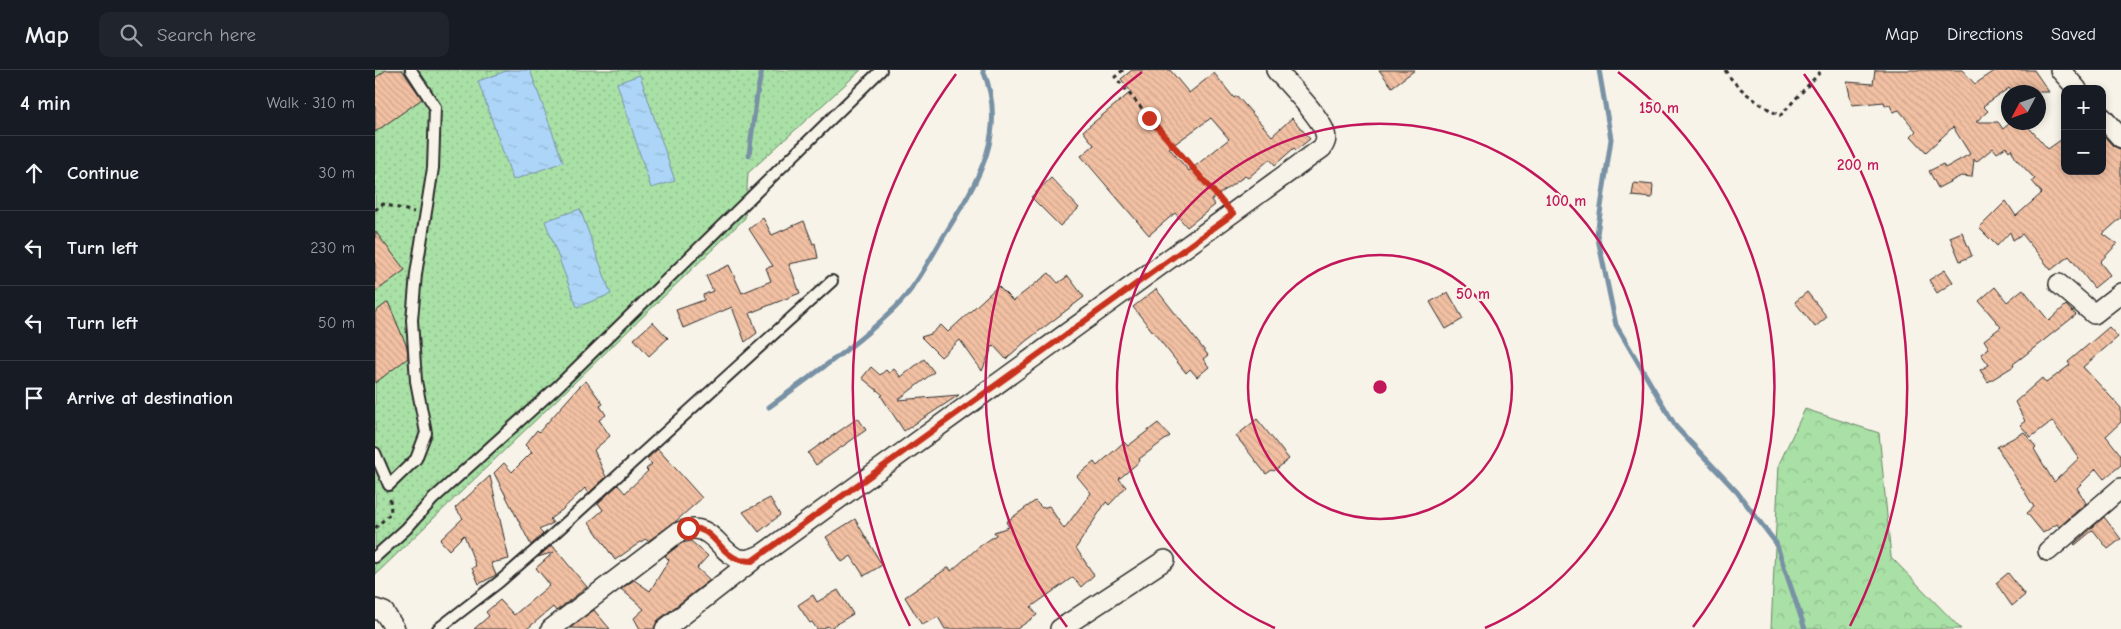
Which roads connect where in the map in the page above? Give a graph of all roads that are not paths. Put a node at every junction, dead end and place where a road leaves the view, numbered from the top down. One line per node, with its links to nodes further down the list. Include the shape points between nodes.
1 (411, 70): 11 (lane, via 435,107 433,168 412,320 416,381 426,433 416,459 389,485)
2 (881, 70): 14 (lane, via 557,387 433,499)
3 (1276, 70): 16 (street, via 1319,121 1325,132 1326,141 1322,148)
4 (2060, 70): 5 (street)
5 (2073, 85)
6 (2106, 121): 7 (street)
7 (2121, 138)
8 (832, 281): 19 (lane, via 547,541)
9 (2059, 284): 10 (street, via 2094,314)
10 (2121, 293)
11 (375, 453)
12 (2121, 488): 13 (street)
13 (2048, 551)
14 (375, 557)
15 (1165, 560): 22 (street)
16 (752, 561): 20 (street, via 740,560 704,530 688,528 677,533); 21 (street)
17 (375, 609): 18 (street, via 384,612)
18 (395, 629)
19 (438, 629)
20 (551, 629)
21 (665, 629)
22 (1060, 629)

